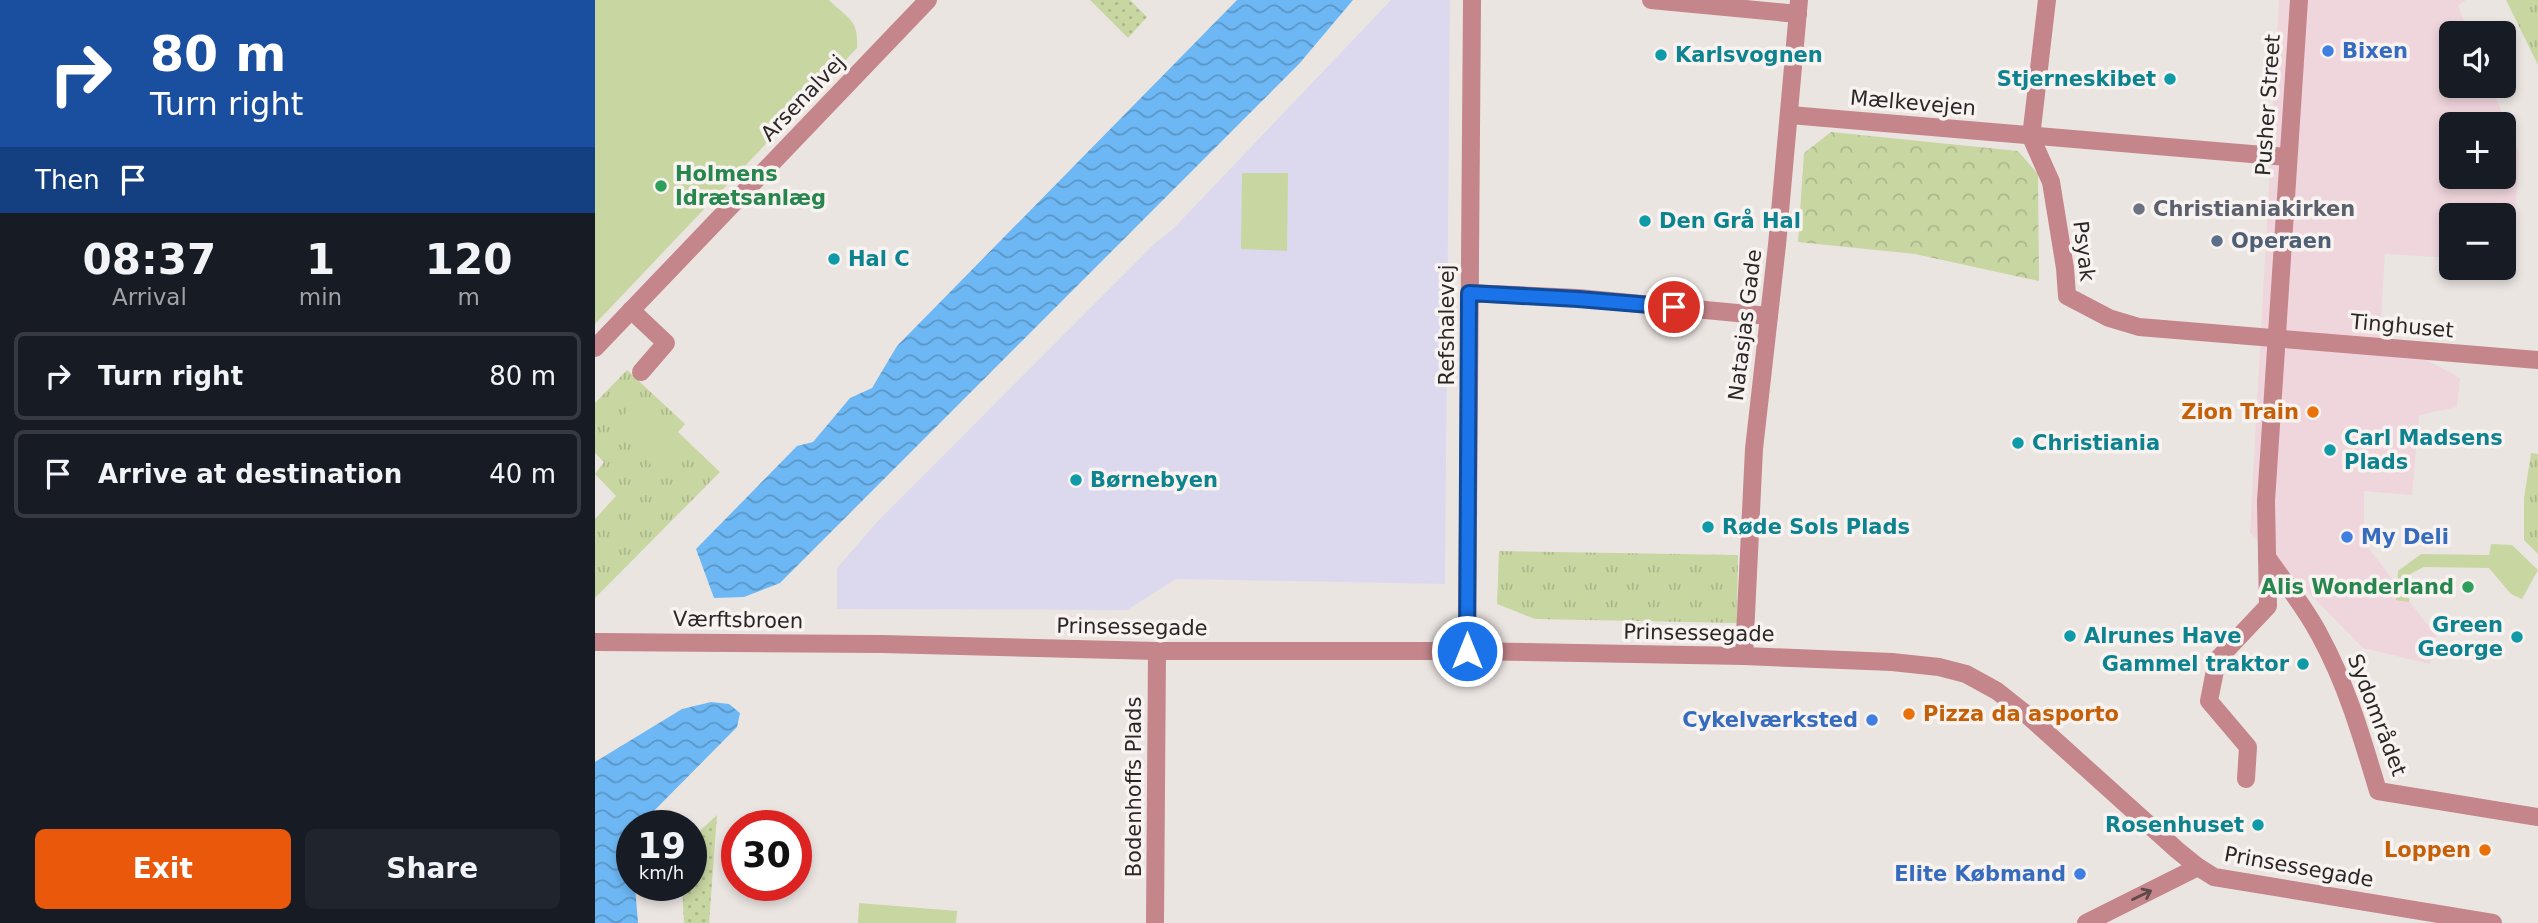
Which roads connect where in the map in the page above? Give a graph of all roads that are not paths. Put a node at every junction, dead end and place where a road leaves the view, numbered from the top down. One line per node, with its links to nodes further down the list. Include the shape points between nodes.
1 (928, 0): 11 (street, Arsenalvej)
2 (1472, 0): 10 (street, Refshalevej)
3 (1651, 0): 6 (street)
4 (2047, 0): 8 (street)
5 (2299, 0): 9 (street, Pusher Street)
6 (1799, 7): 7 (street, Natasjas Gade)
7 (1790, 115): 8 (street, Mælkevejen); 12 (street, Natasjas Gade)
8 (2031, 137): 9 (street, Mælkevejen); 13 (street, Psyak, via 2051,183 2067,296 2109,318 2139,327)
9 (2287, 157): 13 (street, Pusher Street)
10 (1469, 293): 12 (street); 21 (street, Refshalevej)
11 (631, 310): 14 (street, Arsenalvej); 16 (street, via 666,343)
12 (1769, 316): 22 (street, Natasjas Gade, via 1753,449)
13 (2277, 339): 15 (street, Tinghuset); 17 (street, via 2266,502)
14 (595, 348)
15 (2531, 360)
16 (642, 372)
17 (2267, 557): 23 (street, via 2267,606 2217,660 2209,701 2248,747); 24 (street, Sydområdet, via 2319,632 2351,705 2378,791)
18 (595, 642): 19 (street, Værftsbroen)
19 (826, 644): 20 (street, Prinsessegade)
20 (1157, 651): 21 (street, Prinsessegade); 26 (street, Bodenhoffs Plads)
21 (1467, 651): 22 (street, Prinsessegade)
22 (1744, 656): 25 (street, Prinsessegade, via 1892,662 1966,674 2026,713)
23 (2246, 779)
24 (2538, 817)
25 (2198, 867): 27 (street, one-way to 25); 28 (street, Prinsessegade, via 2214,877)
26 (1155, 923)
27 (2086, 923)
28 (2493, 923)

